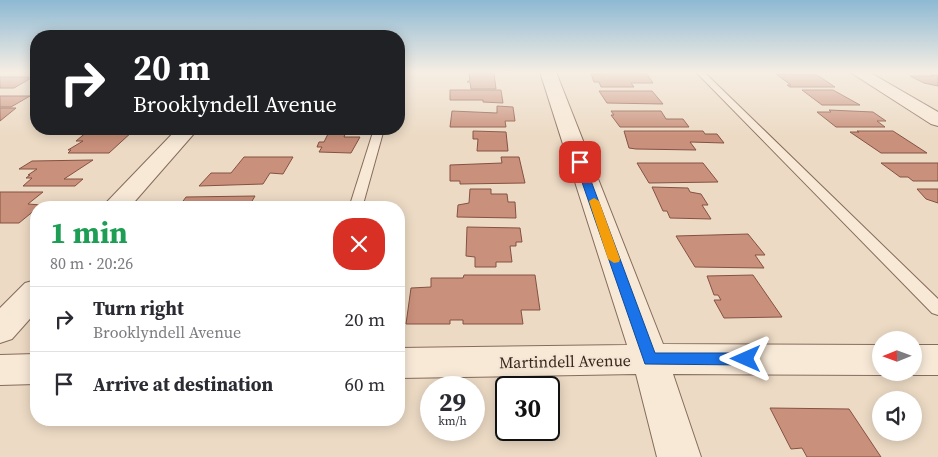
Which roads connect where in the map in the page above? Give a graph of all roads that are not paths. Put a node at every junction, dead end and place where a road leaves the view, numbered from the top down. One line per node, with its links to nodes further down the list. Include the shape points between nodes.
1 (556, 93): 12 (street)
2 (721, 93): 10 (lane)
3 (894, 93): 4 (street)
4 (938, 120)
5 (182, 135): 7 (street)
6 (376, 135): 8 (lane)
7 (121, 201)
8 (357, 201)
9 (30, 298): 11 (street)
10 (938, 309)
11 (0, 330)
12 (650, 359): 13 (street, Martindell Avenue); 16 (street, Martindell Avenue); 19 (street)
13 (872, 360)
14 (922, 360): 15 (street)
15 (938, 360)
16 (405, 363)
17 (30, 369): 18 (street)
18 (0, 370)
19 (679, 457)

